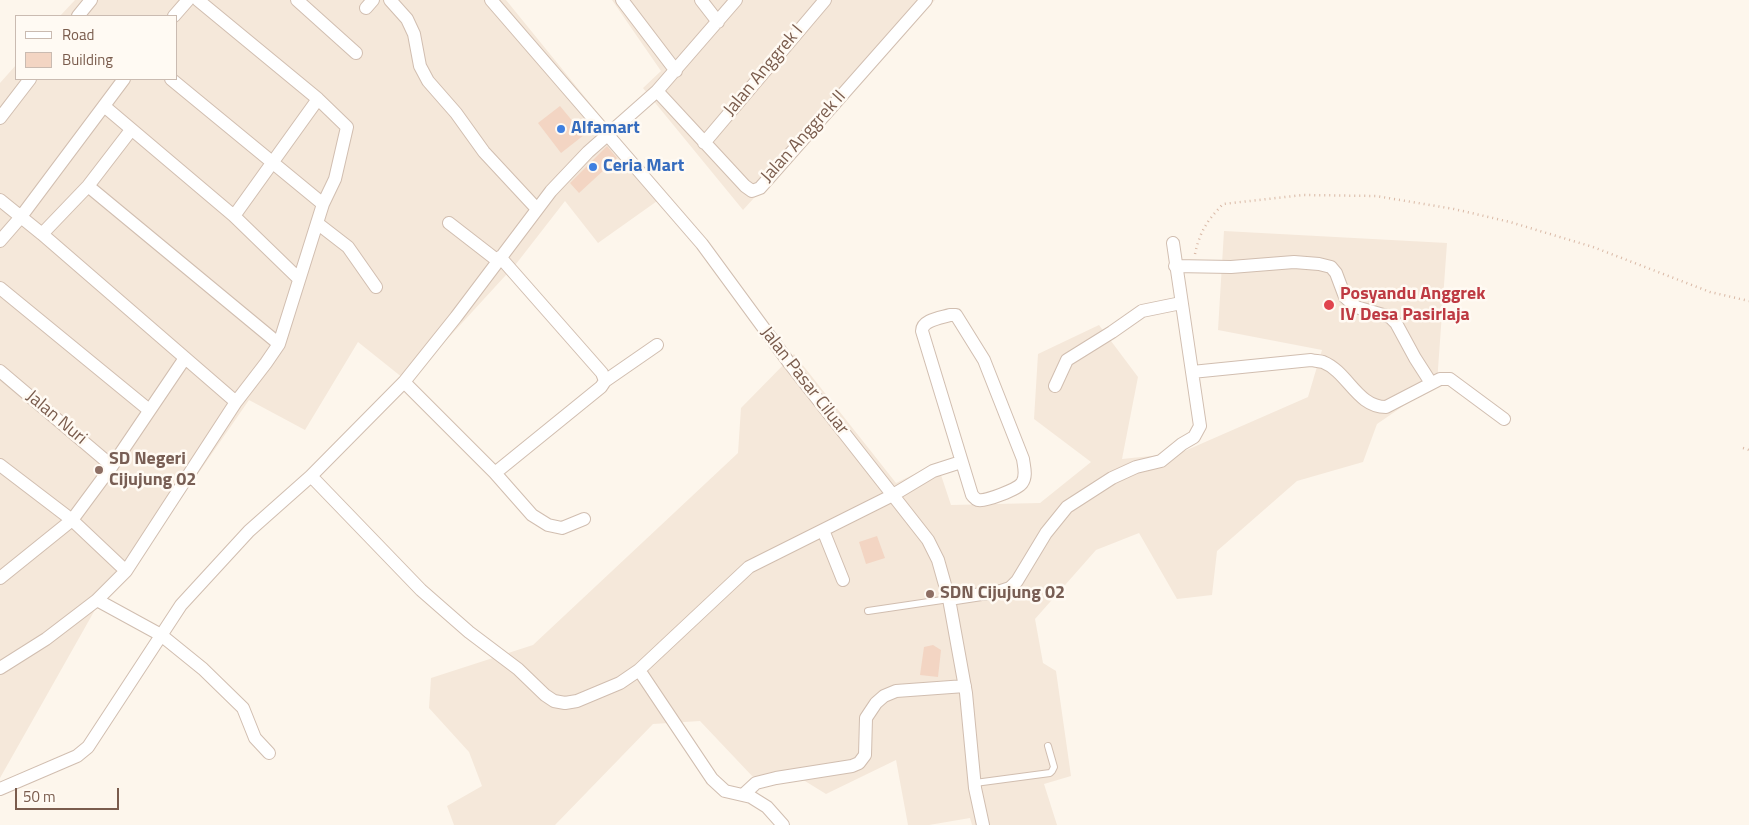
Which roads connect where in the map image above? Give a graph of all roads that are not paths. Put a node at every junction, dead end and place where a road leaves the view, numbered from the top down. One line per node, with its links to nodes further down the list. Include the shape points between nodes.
1 (188, 0): 11 (street)
2 (198, 0): 19 (street)
3 (297, 0): 13 (street)
4 (390, 0): 29 (street, via 407,19 414,34 420,66 428,82 484,152)
5 (491, 0): 23 (street, Jalan Pasar Ciluar)
6 (622, 0): 14 (street)
7 (701, 0): 12 (street)
8 (736, 0): 12 (street)
9 (825, 0): 24 (street, Jalan Anggrek I)
10 (926, 0): 24 (street, Jalan Anggrek II, via 760,188 752,191 745,186)
11 (175, 15)
12 (718, 22): 14 (street)
13 (356, 53)
14 (676, 71): 18 (street)
15 (29, 80): 21 (street)
16 (123, 80): 20 (street)
17 (172, 80): 25 (street)
18 (657, 91): 23 (street); 24 (street, Jalan Anggrek II)
19 (318, 100): 25 (street); 28 (street, via 348,127 335,179)
20 (104, 106): 22 (street); 31 (street)
21 (0, 118)
22 (131, 130): 26 (street); 30 (street)
23 (608, 137): 29 (street, via 588,152); 60 (street, Jalan Pasar Ciluar, via 702,244)
24 (704, 143)
25 (273, 162): 28 (street); 30 (street)
26 (88, 186): 34 (street); 43 (street)
27 (0, 200): 31 (street)
28 (323, 204): 33 (street)
29 (536, 209): 37 (street)
30 (234, 216): 39 (street)
31 (20, 218): 34 (street); 35 (street)
32 (449, 223): 37 (street)
33 (317, 224): 39 (street); 40 (street, via 348,247)
34 (42, 234): 45 (street)
35 (0, 241)
36 (1173, 243): 38 (street)
37 (499, 259): 48 (street, via 602,373); 49 (street)
38 (1175, 266): 42 (street); 50 (street, via 1256,266 1294,262 1331,267 1345,297 1356,308 1390,317 1396,323)
39 (299, 279): 43 (street)
40 (376, 287)
41 (0, 288): 53 (street)
42 (1181, 302): 47 (street); 51 (street, via 1142,311 1067,360)
43 (279, 344): 52 (street)
44 (657, 345): 48 (street)
45 (185, 358): 52 (street); 53 (street)
46 (0, 371): 57 (street, Jalan Nuri)
47 (1192, 372): 50 (street, via 1311,360 1334,370 1369,404 1377,407 1386,407); 68 (street, via 1200,426 1194,437 1161,461 1136,467 1112,478 1067,507 1010,588)
48 (605, 381): 58 (street)
49 (404, 382): 58 (street); 59 (street)
50 (1431, 383): 54 (street, via 1450,379)
51 (1055, 386)
52 (236, 402): 64 (street)
53 (149, 410): 57 (street)
54 (1504, 419)
55 (961, 462): 55 (street, via 972,495 980,501 1024,482 1023,459 984,360 954,315 922,327); 60 (street, via 933,471)
56 (0, 465): 62 (street)
57 (112, 466): 62 (street)
58 (496, 473): 61 (street, via 532,515 548,525 562,528)
59 (311, 476): 70 (street, via 249,531 214,568 181,605); 72 (street, via 421,590 554,701 577,701 620,683)
60 (892, 495): 63 (street); 68 (street, Jalan Pasar Ciluar, via 928,540 938,560)
61 (584, 519)
62 (72, 520): 64 (street); 65 (street)
63 (823, 530): 66 (street); 72 (street, via 749,566)
64 (126, 571): 67 (street)
65 (0, 578)
66 (844, 580)
67 (97, 600): 70 (street); 71 (street, via 46,639)
68 (949, 600): 69 (lane); 73 (street, Jalan Pasar Ciluar)
69 (868, 611)
70 (161, 636): 75 (street, via 238,702 246,713 255,738); 77 (street, via 88,747 70,760)
71 (0, 668)
72 (639, 670): 78 (street, via 712,779 725,791)
73 (965, 686): 76 (street, Jalan Pasar Ciluar); 78 (street, via 896,691 884,696 866,718 865,755 858,763 756,783)
74 (1048, 746): 76 (lane, via 1054,767 1052,771)
75 (269, 753)
76 (975, 783): 80 (street, Jalan Pasar Ciluar)
77 (0, 789)
78 (743, 794): 79 (street, via 767,807)
79 (783, 825)
80 (983, 825)

